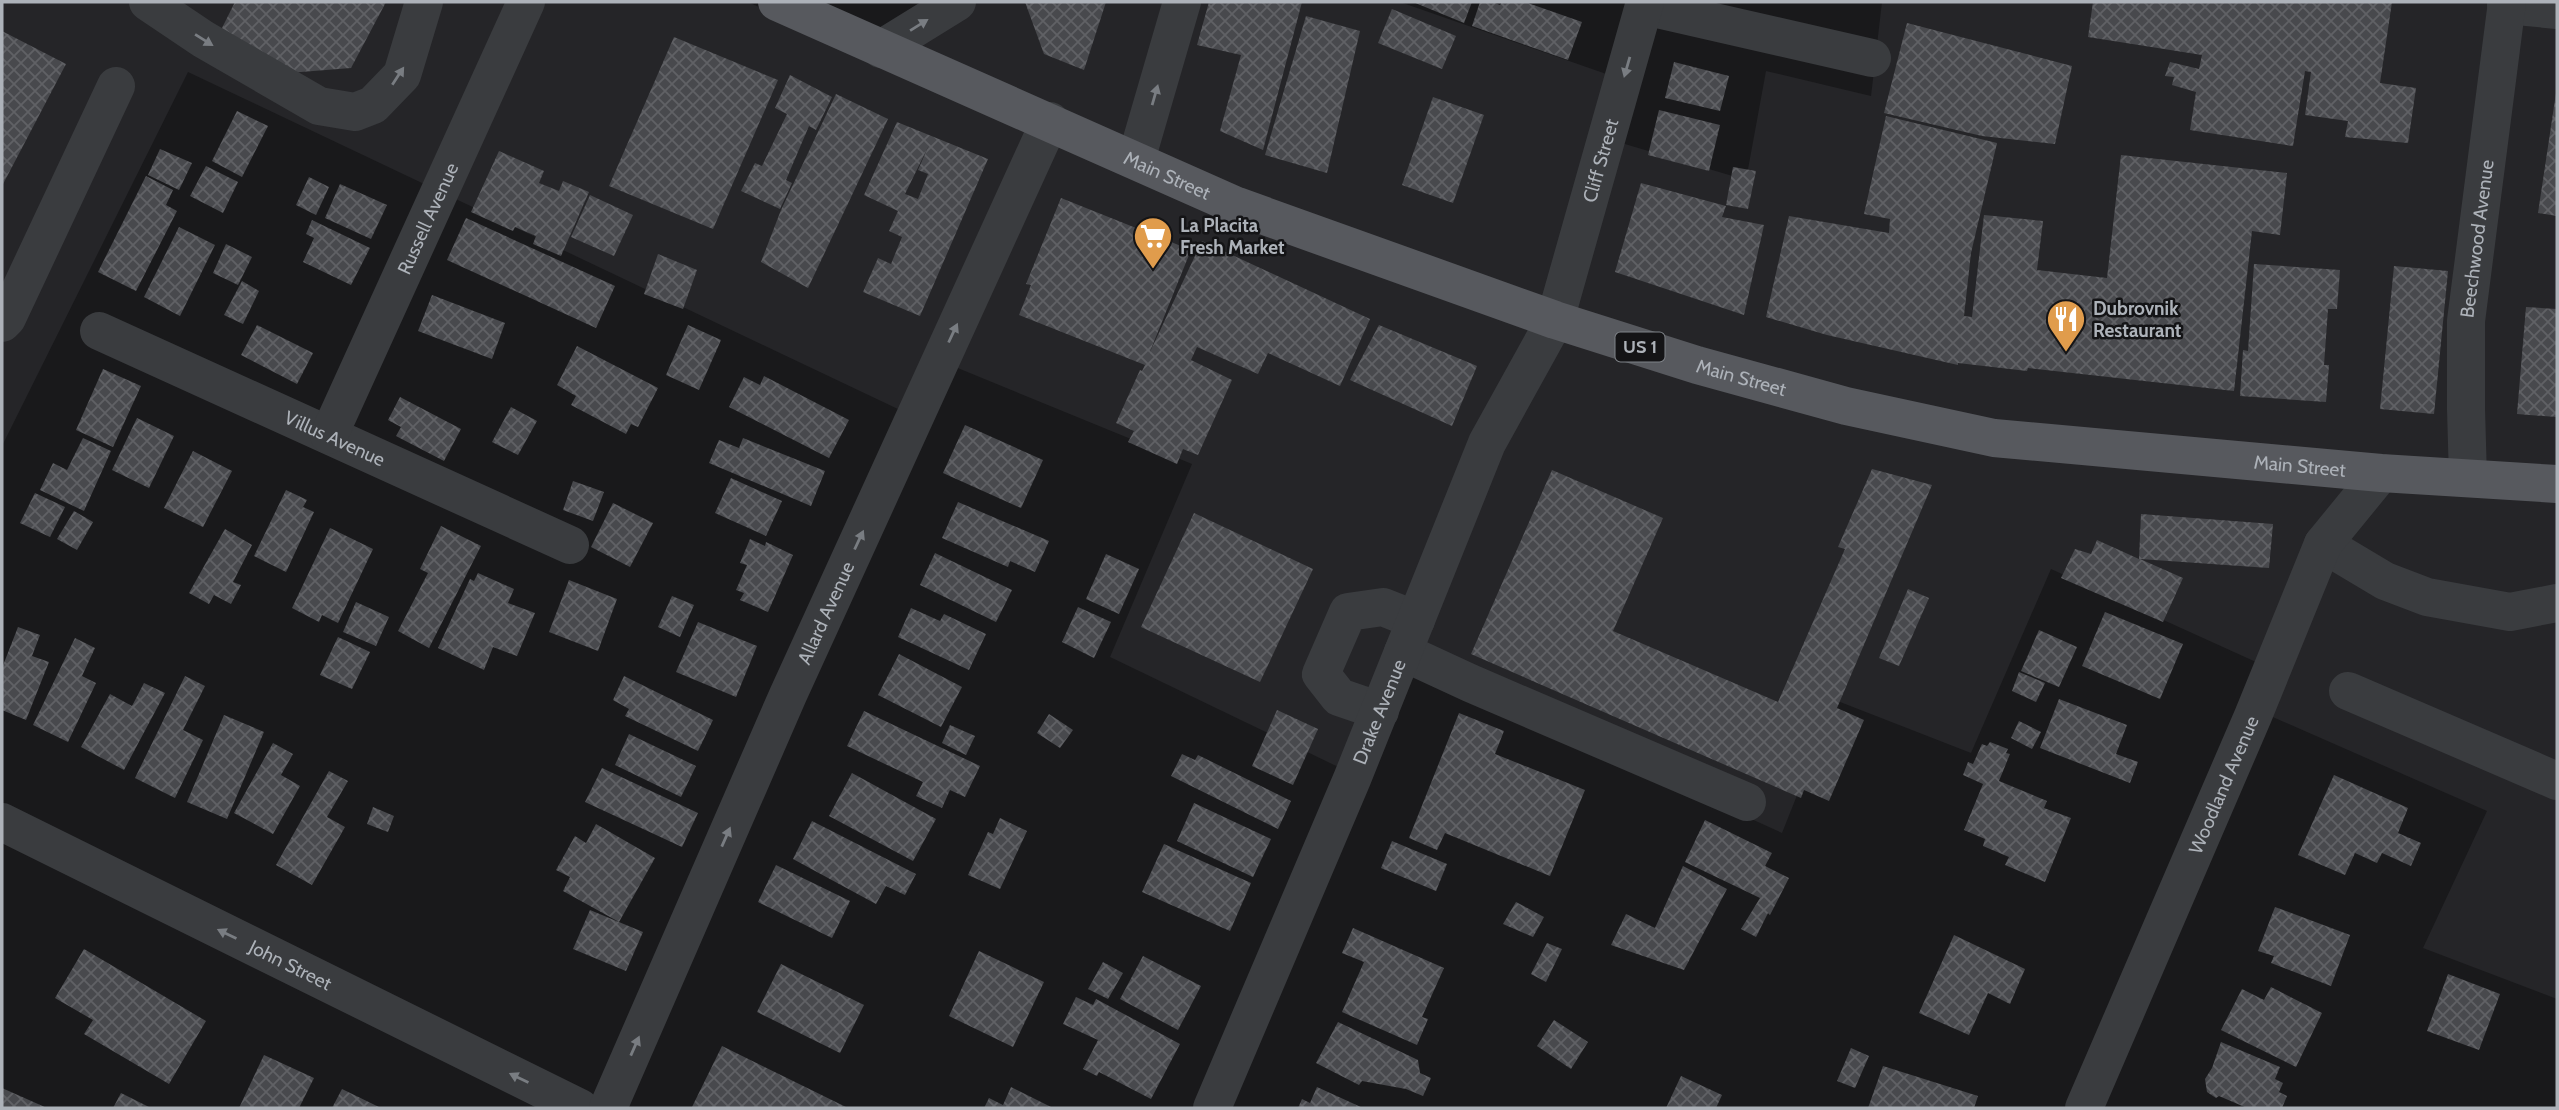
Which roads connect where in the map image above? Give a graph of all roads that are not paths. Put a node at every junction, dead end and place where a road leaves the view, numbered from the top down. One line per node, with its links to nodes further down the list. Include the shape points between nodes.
1 (425, 2): 6 (street, one-way to 1, via 203,39 319,106 355,112 373,105 402,75)
2 (526, 2): 18 (street, Russell Avenue)
3 (777, 2): 10 (main road, Main Street / US 1)
4 (957, 2): 10 (street, one-way to 4)
5 (1181, 2): 14 (street, one-way to 5)
6 (153, 3)
7 (1645, 4): 11 (street); 15 (street, Cliff Street, one-way to 15)
8 (2507, 4): 9 (street); 20 (street, Beechwood Avenue, via 2466,321)
9 (2557, 10)
10 (881, 49): 13 (main road, Main Street / US 1)
11 (1872, 58)
12 (116, 86): 16 (street)
13 (1050, 121): 14 (main road, Main Street / US 1); 32 (street, Allard Avenue, one-way to 13, via 788,695)
14 (1136, 160): 15 (main road, Main Street / US 1, via 1237,206)
15 (1555, 320): 19 (main road, Main Street / US 1, via 1834,403 1994,438); 25 (street, Drake Avenue, via 1487,443)
16 (2, 323)
17 (99, 331): 18 (street, Villus Avenue)
18 (329, 435): 23 (street, Villus Avenue)
19 (2381, 473): 20 (main road, Main Street / US 1); 22 (street, Woodland Avenue)
20 (2468, 478): 21 (main road, Main Street / US 1)
21 (2557, 484)
22 (2323, 544): 24 (street, via 2385,580 2427,597 2510,612); 34 (street, Woodland Avenue)
23 (570, 545)
24 (2557, 603)
25 (1410, 636): 27 (street, Drake Avenue); 27 (street, via 1383,607 1348,612 1321,674 1339,697); 29 (street, via 1470,683)
26 (2348, 691): 28 (street)
27 (1380, 711): 33 (street, Drake Avenue)
28 (2557, 780)
29 (1747, 802)
30 (2, 824): 31 (street, John Street, one-way to 30)
31 (580, 1108)
32 (608, 1108)
33 (1212, 1108)
34 (2084, 1108)

